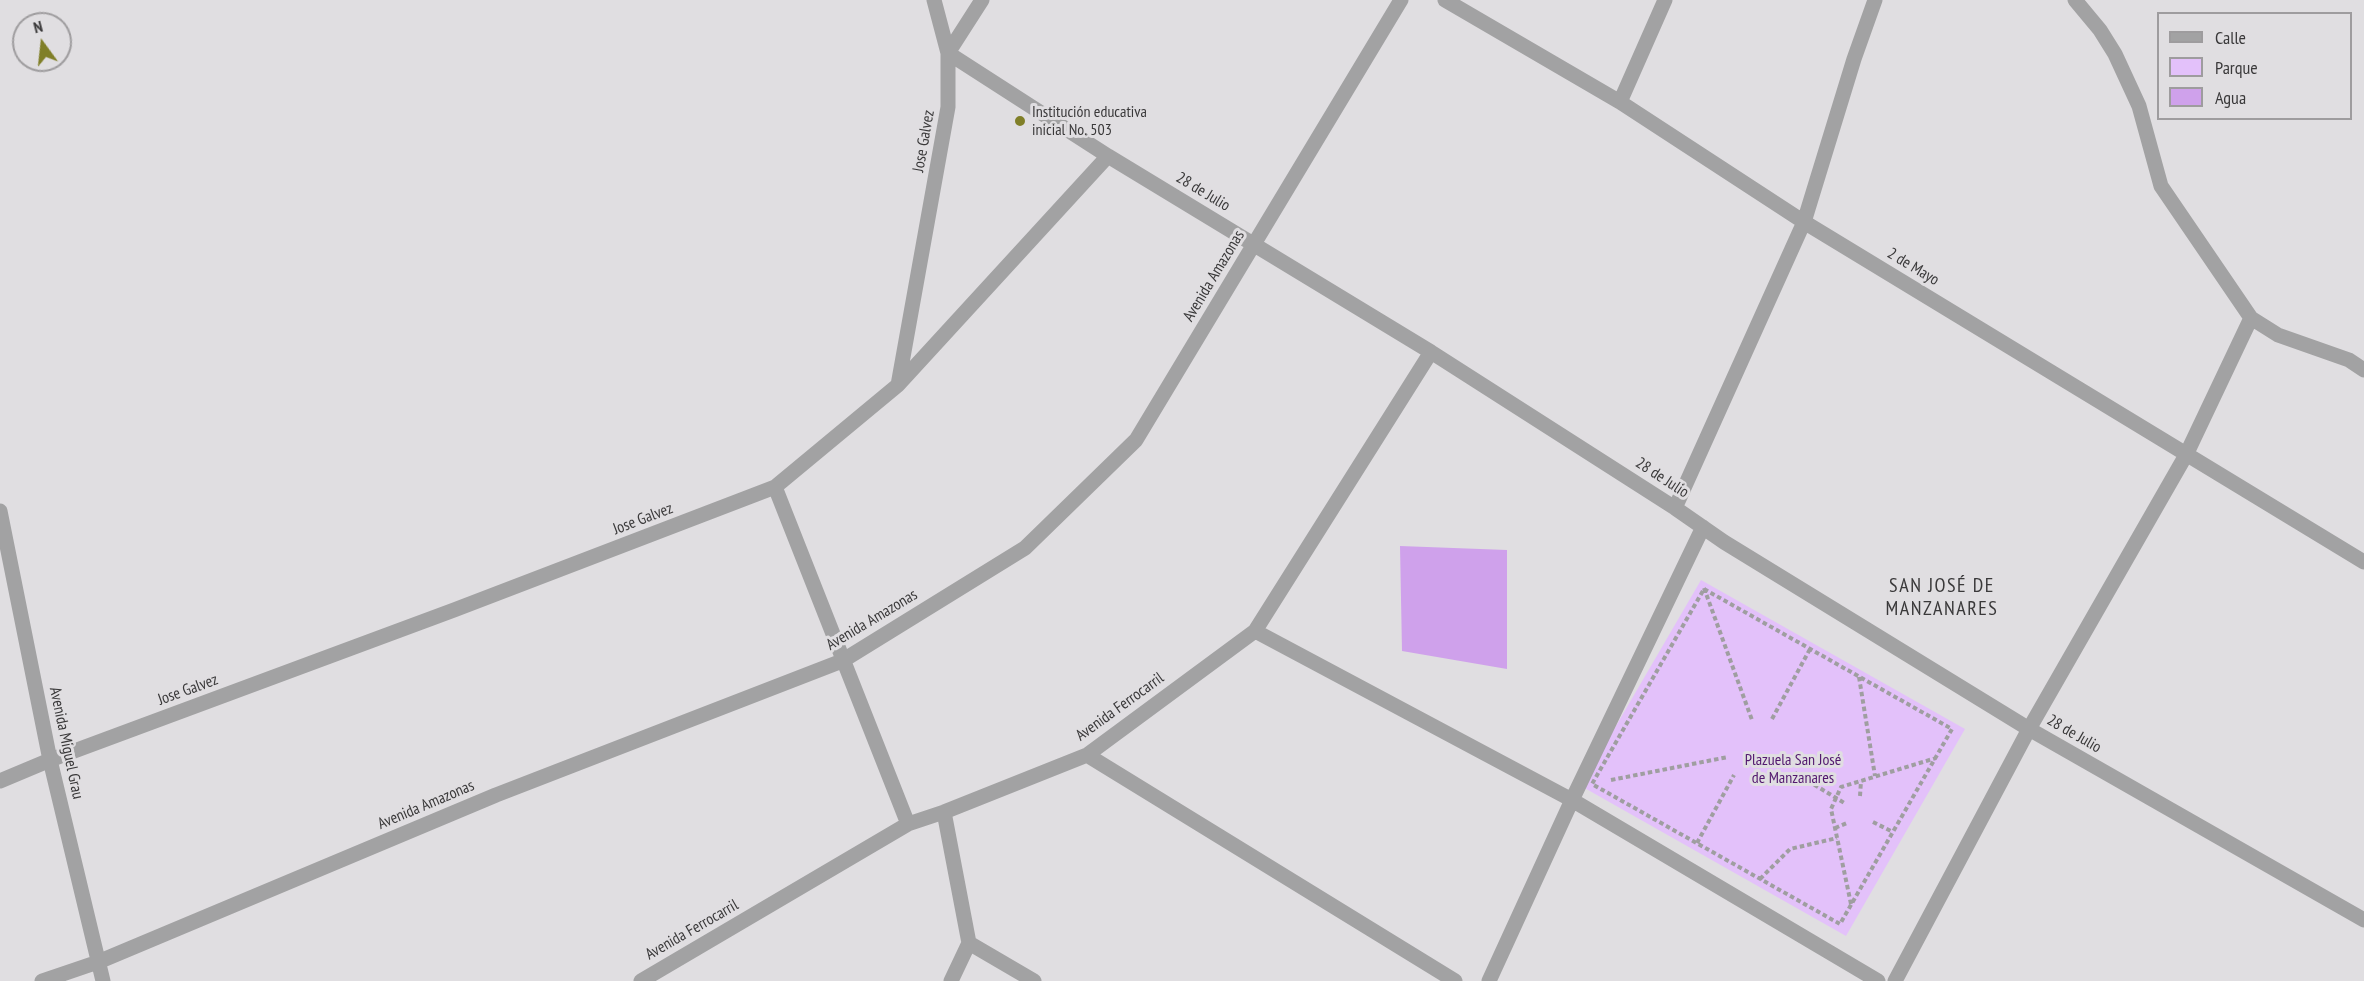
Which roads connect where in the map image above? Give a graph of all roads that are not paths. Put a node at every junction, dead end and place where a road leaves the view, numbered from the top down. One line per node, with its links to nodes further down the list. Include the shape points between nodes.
1 (934, 0): 8 (street, Jose Galvez)
2 (982, 0): 8 (street)
3 (1401, 0): 12 (street, Avenida Amazonas)
4 (1445, 0): 9 (street, 2 de Mayo)
5 (1665, 0): 9 (street)
6 (1875, 0): 11 (street)
7 (2075, 0): 13 (street, via 2115,54 2139,106 2161,186)
8 (948, 53): 10 (street, 28 de Julio); 16 (street, Jose Galvez, via 948,107)
9 (1620, 102): 11 (street, 2 de Mayo)
10 (1108, 156): 12 (street, 28 de Julio); 16 (street)
11 (1804, 222): 17 (street, 2 de Mayo); 19 (street)
12 (1254, 244): 14 (street, 28 de Julio); 24 (street, Avenida Amazonas, via 1136,440 1025,548)
13 (2251, 318): 15 (street, via 2278,335 2349,360); 17 (street)
14 (1431, 352): 19 (street, 28 de Julio); 23 (street, Avenida Ferrocarril)
15 (2364, 370)
16 (898, 386): 18 (street, Jose Galvez)
17 (2187, 455): 22 (street, 2 de Mayo); 25 (street)
18 (774, 487): 24 (street); 27 (street, Jose Galvez)
19 (1675, 508): 21 (street, 28 de Julio)
20 (0, 511): 27 (street, Avenida Miguel Grau)
21 (1702, 527): 25 (street, 28 de Julio); 29 (street)
22 (2364, 562)
23 (1255, 632): 26 (street, Avenida Ferrocarril); 29 (street)
24 (842, 661): 31 (street); 34 (street, Avenida Amazonas, via 496,795)
25 (2029, 729): 32 (street, 28 de Julio); 43 (street)
26 (1087, 755): 30 (street, Avenida Ferrocarril); 40 (street)
27 (50, 760): 28 (street, Jose Galvez); 34 (street, Avenida Miguel Grau)
28 (0, 781)
29 (1576, 802): 41 (street); 42 (street)
30 (944, 812): 31 (street, Avenida Ferrocarril); 33 (street)
31 (908, 824): 37 (street, Avenida Ferrocarril)
32 (2364, 920)
33 (969, 943): 38 (street); 39 (street)
34 (98, 962): 35 (street, Avenida Amazonas); 36 (street, Avenida Miguel Grau)
35 (42, 981)
36 (103, 981)
37 (641, 981)
38 (951, 981)
39 (1034, 981)
40 (1455, 981)
41 (1489, 981)
42 (1878, 981)
43 (1895, 981)

